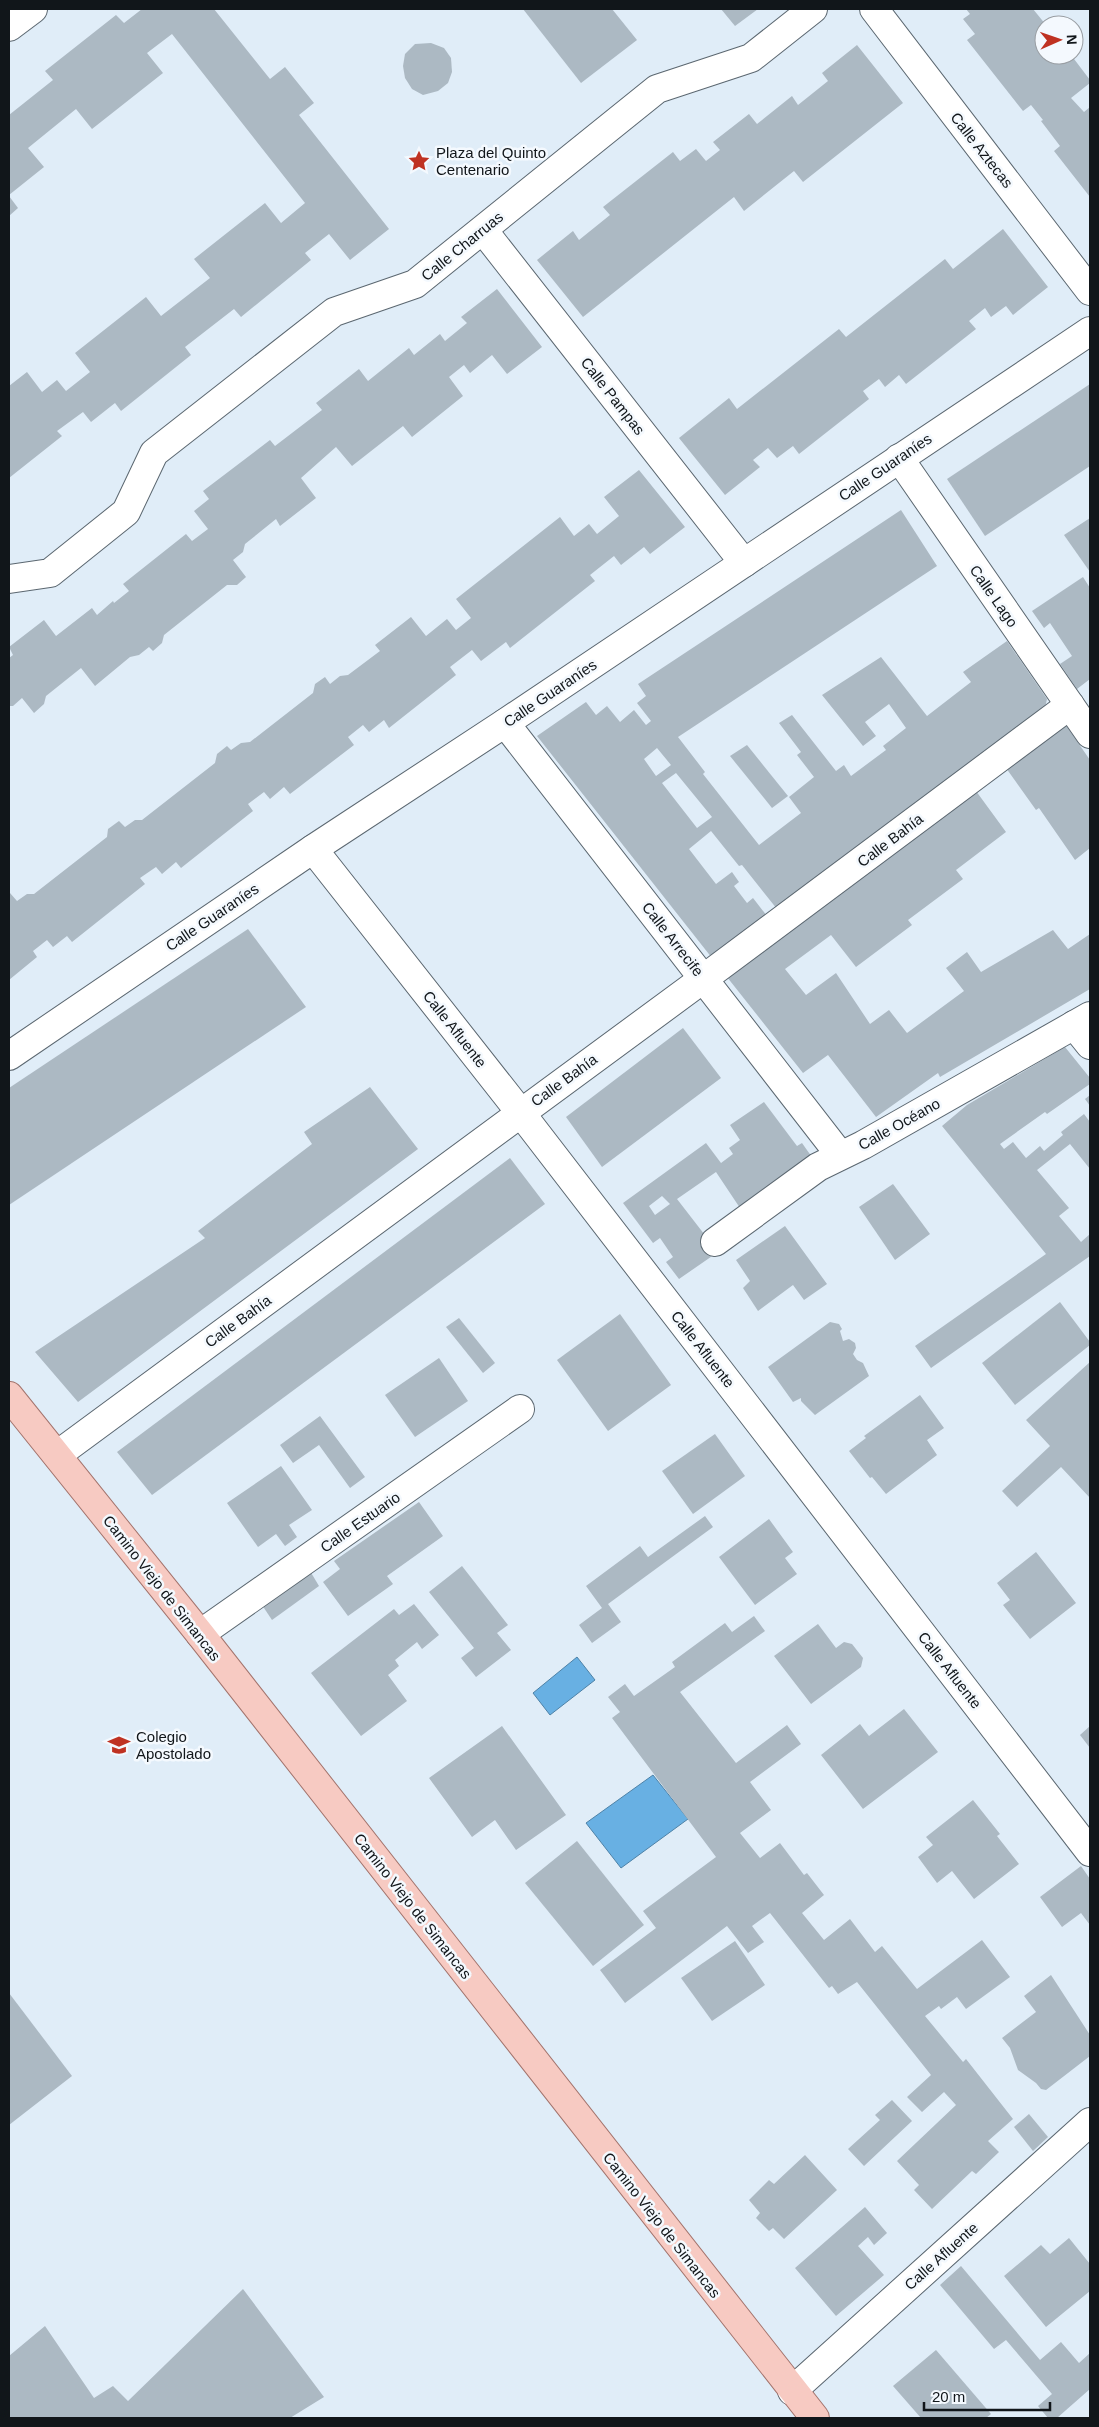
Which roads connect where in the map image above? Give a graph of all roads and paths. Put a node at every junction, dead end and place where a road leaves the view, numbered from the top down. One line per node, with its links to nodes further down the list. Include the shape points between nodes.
1 (33, 9): 4 (street)
2 (813, 9): 5 (street, Calle Charruas, via 751,58 657,89)
3 (874, 9): 6 (street, Calle Aztecas)
4 (9, 27)
5 (483, 230): 9 (street, Calle Pampas); 10 (street, Calle Charruas, via 415,284 334,312 154,453 126,512 50,573)
6 (1090, 291)
7 (1090, 331): 8 (street, Calle Guaraníes)
8 (899, 458): 9 (street, Calle Guaraníes); 11 (street, Calle Lago)
9 (744, 562): 12 (street, Calle Guaraníes)
10 (9, 579)
11 (1070, 705): 13 (street, Calle Lago); 15 (street, Calle Bahía)
12 (505, 724): 14 (street, Calle Guaraníes); 15 (street, Calle Arrecife)
13 (1090, 734)
14 (313, 848): 17 (street, Calle Guaraníes); 18 (street, Calle Afluente)
15 (703, 978): 18 (street, Calle Bahía); 19 (street, Calle Arrecife)
16 (1085, 1028): 19 (street, Calle Océano)
17 (9, 1056)
18 (520, 1112): 23 (street, Calle Bahía); 25 (street, Calle Afluente)
19 (840, 1155): 20 (street, Calle Océano, via 818,1167)
20 (715, 1242)
21 (9, 1396): 23 (main road, Camino Viejo de Simancas)
22 (520, 1409): 24 (street, Calle Estuario)
23 (57, 1455): 24 (main road, Camino Viejo de Simancas)
24 (200, 1634): 27 (main road, Camino Viejo de Simancas)
25 (1090, 1852)
26 (1090, 2122): 27 (street, Calle Afluente)
27 (792, 2390): 28 (main road, Camino Viejo de Simancas)
28 (815, 2418)

